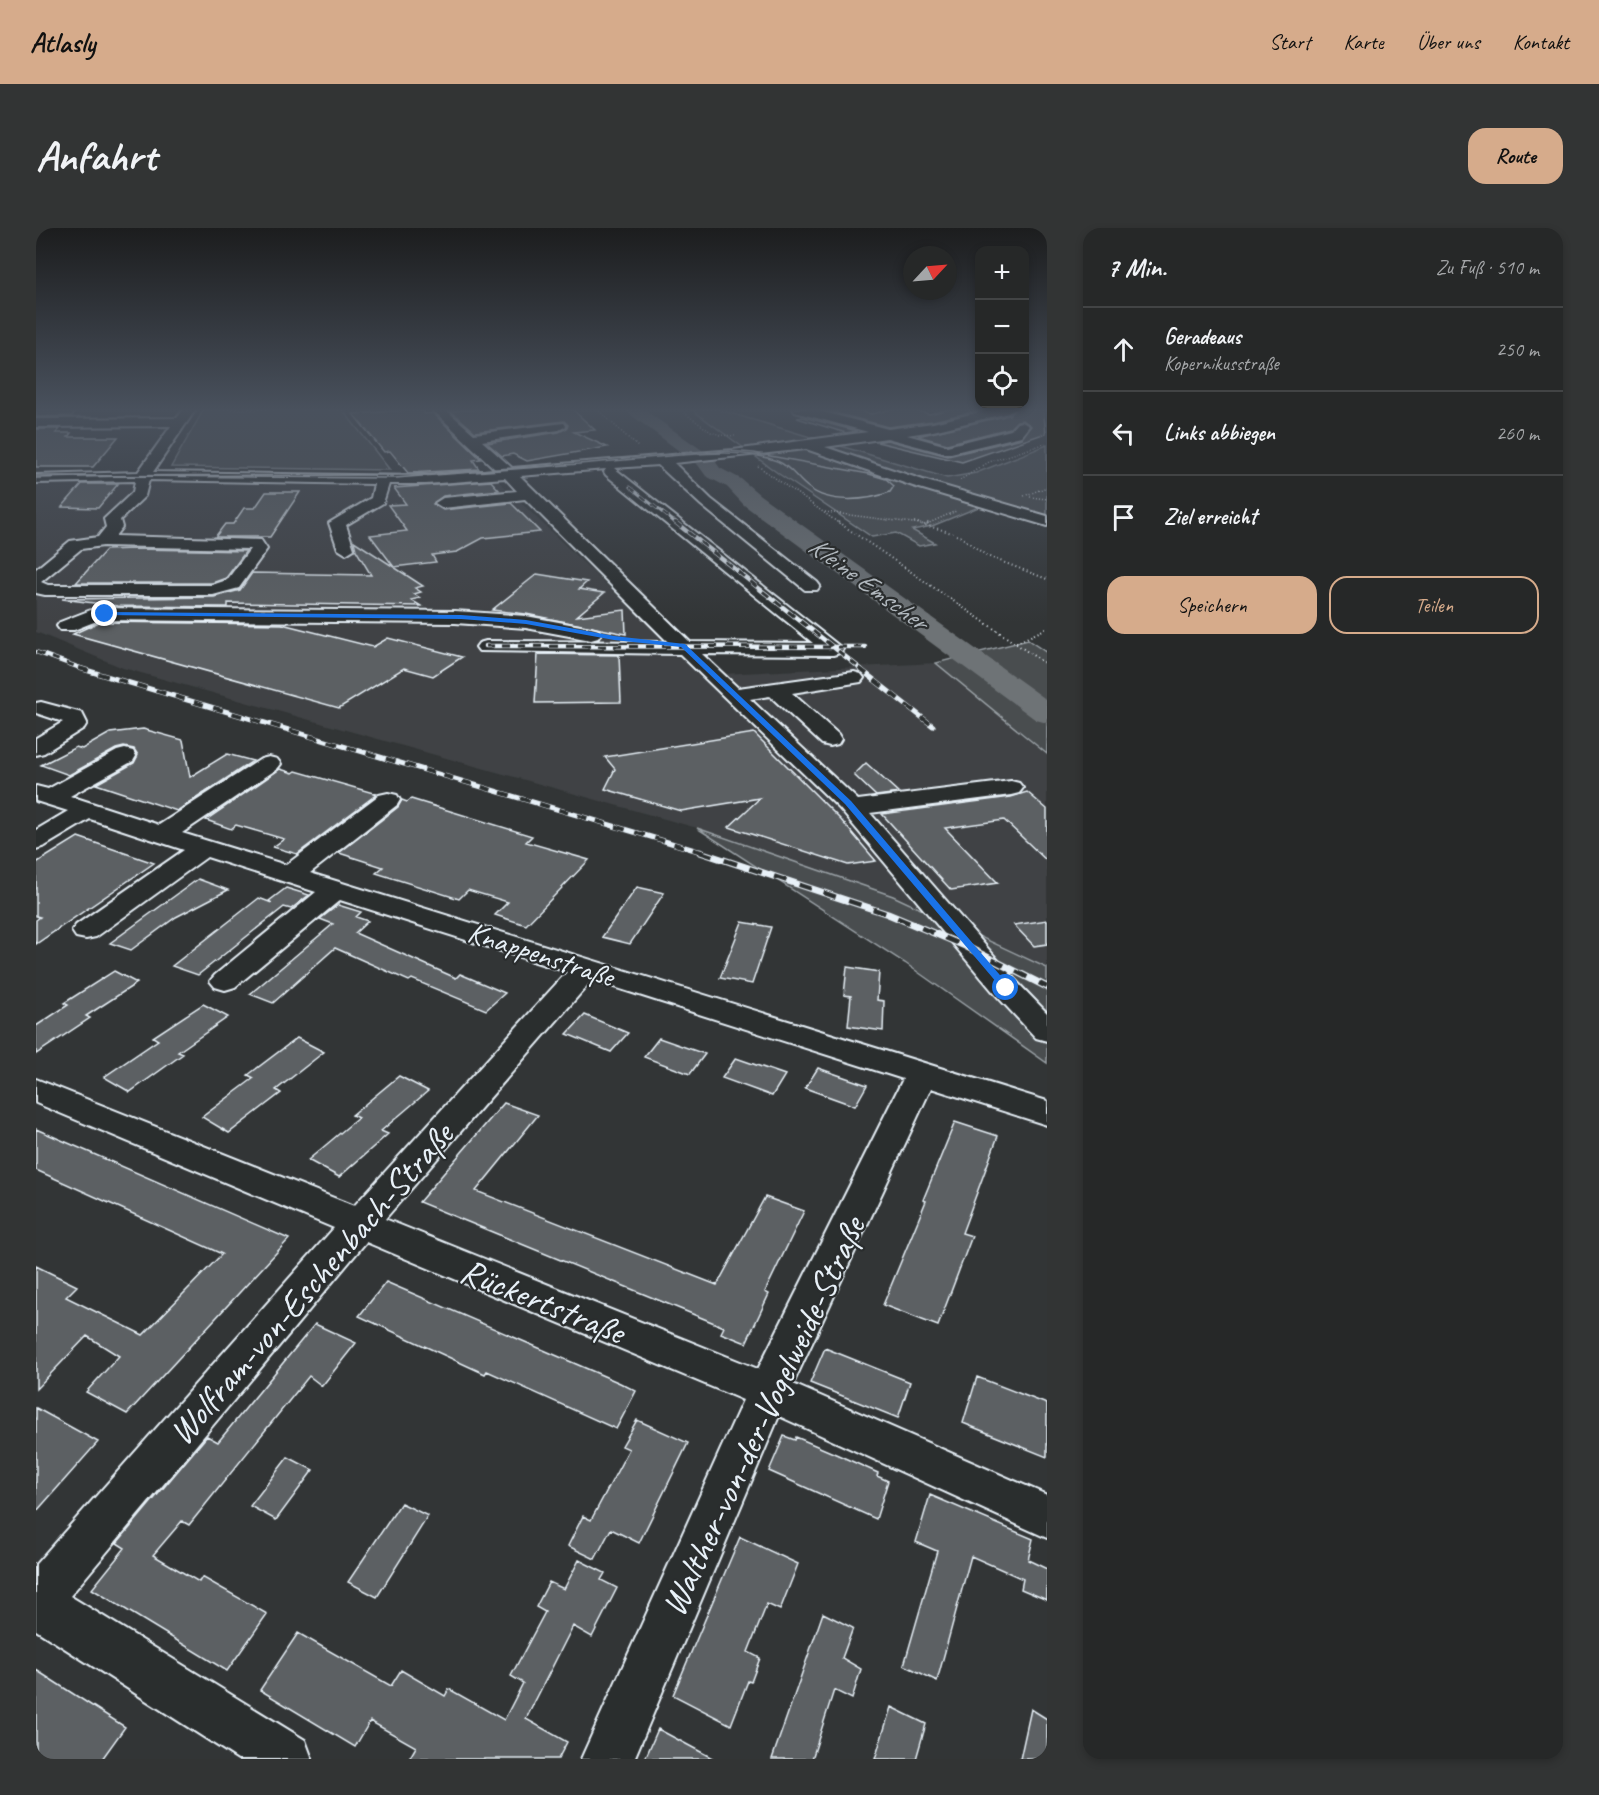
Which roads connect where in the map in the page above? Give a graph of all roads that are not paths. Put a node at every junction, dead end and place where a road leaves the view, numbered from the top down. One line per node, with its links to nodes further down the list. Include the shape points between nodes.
1 (143, 480): 14 (street, via 140,493 112,519 114,527)
2 (382, 480): 10 (street)
3 (399, 480): 4 (street, via 398,484 423,486)
4 (444, 480)
5 (518, 480): 9 (street)
6 (622, 480): 24 (street, via 833,649)
7 (687, 480): 18 (street, via 693,491)
8 (914, 480): 13 (street)
9 (528, 494): 12 (street); 24 (street)
10 (377, 501): 11 (street); 15 (street, via 337,523)
11 (396, 501)
12 (443, 503)
13 (1047, 520)
14 (103, 541): 16 (street, via 76,545); 17 (street, via 255,544 259,549 233,584 213,590 45,590)
15 (346, 549)
16 (36, 578)
17 (36, 586)
18 (811, 586)
19 (459, 596): 21 (street)
20 (361, 616): 21 (street); 22 (street, via 96,614); 23 (street)
21 (461, 617): 24 (street, via 526,622)
22 (67, 626)
23 (386, 631)
24 (684, 646): 25 (street); 28 (street)
25 (486, 647)
26 (854, 678): 27 (street)
27 (775, 689): 28 (street); 30 (street)
28 (734, 695): 37 (street)
29 (41, 708): 31 (street, via 74,718 76,723)
30 (830, 738)
31 (36, 748)
32 (125, 756): 35 (street)
33 (269, 764): 39 (street)
34 (1011, 788): 37 (street)
35 (43, 795): 38 (street, Knappenstraße)
36 (388, 800): 42 (street)
37 (853, 808): 47 (street)
38 (88, 809): 39 (street, Knappenstraße); 40 (street)
39 (163, 834): 41 (street, Knappenstraße)
40 (36, 841)
41 (204, 848): 42 (street, Knappenstraße); 44 (street)
42 (290, 875): 43 (street, Knappenstraße)
43 (336, 890): 45 (street, Knappenstraße); 46 (street)
44 (86, 931)
45 (587, 968): 48 (street, Knappenstraße); 51 (street, Wolfram-von-Eschenbach-Straße)
46 (225, 981)
47 (1047, 1031)
48 (921, 1075): 50 (street, Knappenstraße); 52 (street, Walther-von-der-Vogelweide-Straße)
49 (36, 1090): 51 (street, Rückertstraße)
50 (1047, 1113)
51 (359, 1224): 52 (street, Rückertstraße); 54 (street, Wolfram-von-Eschenbach-Straße)
52 (768, 1392): 53 (street, Rückertstraße); 56 (street, Walther-von-der-Vogelweide-Straße)
53 (1047, 1517)
54 (36, 1601): 55 (street)
55 (286, 1759)
56 (607, 1759)

